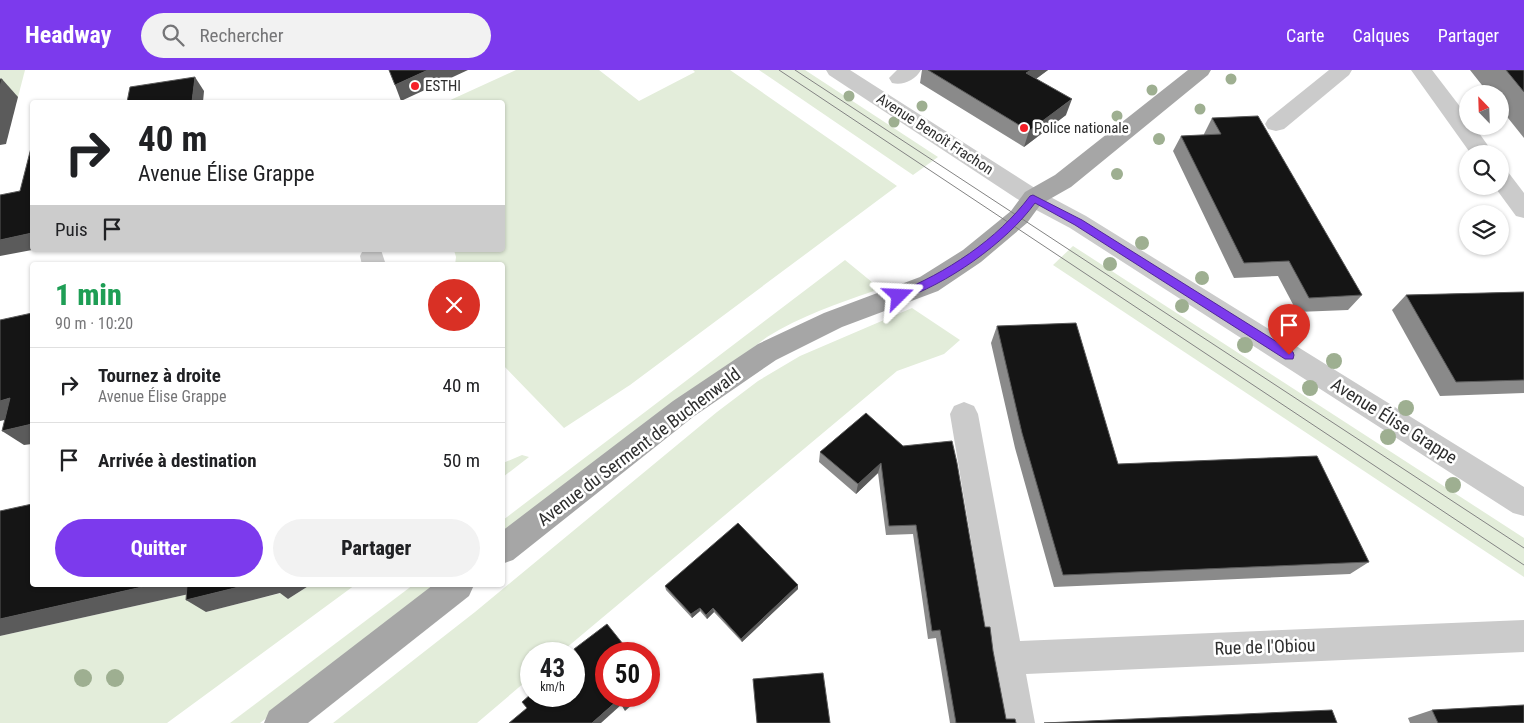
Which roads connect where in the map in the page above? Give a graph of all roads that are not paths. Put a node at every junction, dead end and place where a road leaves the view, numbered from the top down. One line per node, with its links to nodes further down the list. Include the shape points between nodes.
1 (836, 70): 8 (street, Avenue Benoît Frachon)
2 (1201, 70): 8 (main road, via 1063,181)
3 (1342, 70): 5 (street)
4 (1421, 70): 6 (street)
5 (1276, 124)
6 (1475, 145)
7 (1509, 190): 9 (street)
8 (1033, 198): 11 (street, Avenue Élise Grappe, via 1078,222); 12 (main road, Avenue du Serment de Buchenwald, via 1019,217 978,252 929,284 833,320 767,352 683,409)
9 (1524, 210)
10 (964, 414): 15 (street)
11 (1524, 503)
12 (505, 548)
13 (455, 587): 16 (main road)
14 (1524, 636): 15 (street, Rue de l'Obiou)
15 (1005, 658): 17 (street)
16 (281, 723)
17 (1018, 723)

